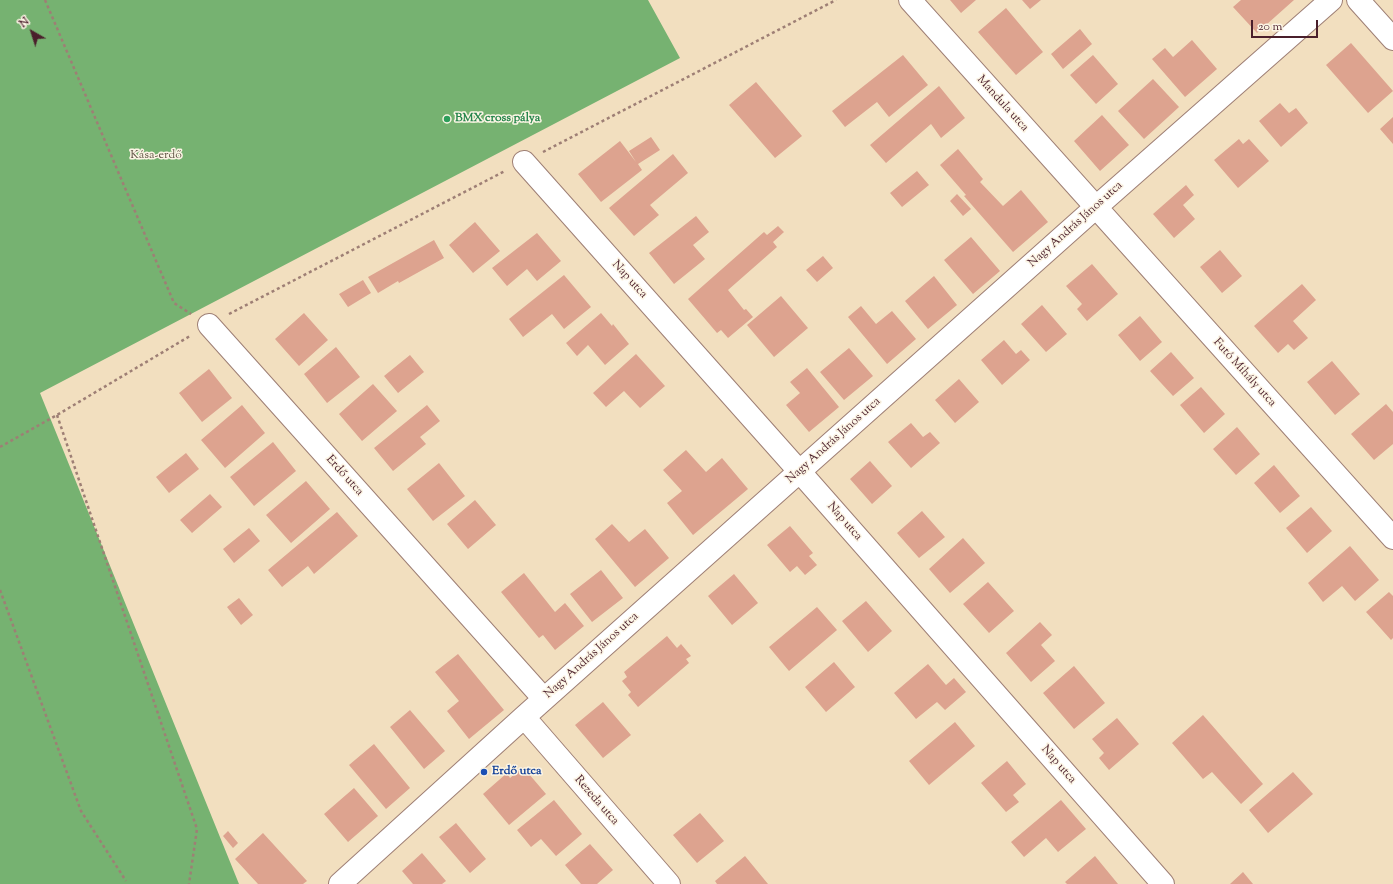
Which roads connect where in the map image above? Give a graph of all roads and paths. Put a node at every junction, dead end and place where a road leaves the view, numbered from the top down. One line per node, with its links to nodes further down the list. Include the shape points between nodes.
1 (45, 0): 9 (path, via 174,303)
2 (836, 0): 7 (path)
3 (910, 0): 8 (street, Mandula utca)
4 (1331, 0): 8 (street, Nagy András János utca)
5 (1358, 0): 6 (street)
6 (1393, 39)
7 (524, 162): 9 (path); 12 (street, Nap utca)
8 (1095, 208): 12 (street, Nagy András János utca); 13 (street, Futó Mihály utca)
9 (209, 325): 10 (path); 15 (street, Erdő utca)
10 (57, 415): 11 (path); 18 (path, via 197,829)
11 (0, 447)
12 (800, 472): 15 (street, Nagy András János utca); 21 (street, Nap utca)
13 (1393, 538)
14 (0, 590): 17 (path, via 81,810)
15 (544, 700): 16 (street, Nagy András János utca)
16 (524, 717): 19 (street, Nagy András János utca); 20 (street, Rezeda utca)
17 (126, 880)
18 (189, 884)
19 (340, 884)
20 (669, 884)
21 (1163, 884)

